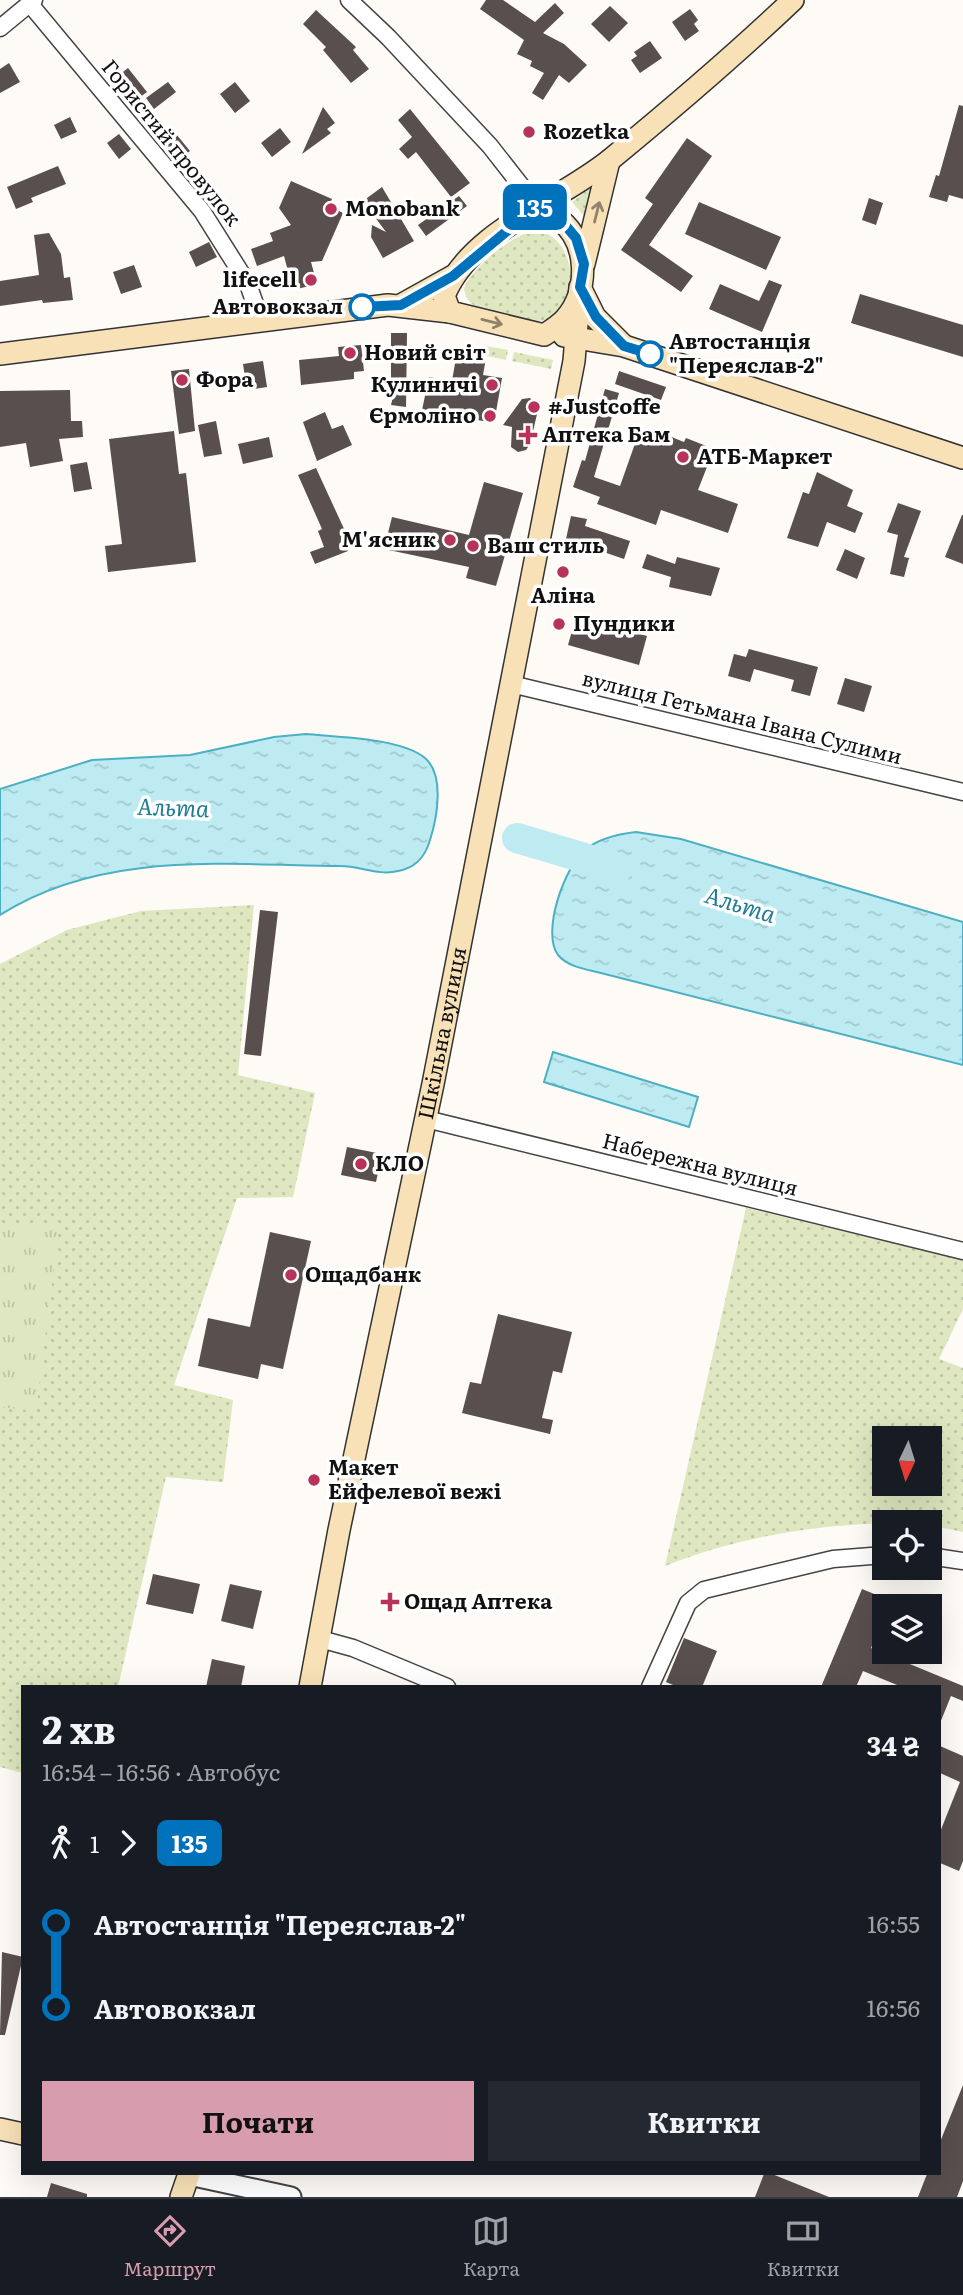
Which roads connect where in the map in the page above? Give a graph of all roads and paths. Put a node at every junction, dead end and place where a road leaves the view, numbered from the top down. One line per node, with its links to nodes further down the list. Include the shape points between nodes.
1 (349, 0): 6 (street, via 490,146)
2 (793, 0): 5 (main road)
3 (32, 2): 4 (street); 12 (street, Гористий провулок, via 216,231 248,284)
4 (0, 28)
5 (609, 161): 6 (main road); 7 (main road, one-way to 5)
6 (537, 206): 7 (main road, via 561,220 576,238); 8 (main road)
7 (584, 264): 9 (main road)
8 (453, 276): 10 (main road); 11 (main road, via 444,296)
9 (580, 287): 13 (main road, via 567,317); 14 (main road, Шкільна вулиця); 15 (main road, via 596,317)
10 (401, 305): 11 (main road); 12 (main road)
11 (450, 312): 13 (main road, one-way to 13)
12 (261, 321): 16 (main road)
13 (544, 335): 14 (main road); 17 (main road, via 559,352)
14 (578, 337): 15 (main road); 17 (main road, Шкільна вулиця)
15 (624, 346): 17 (main road, via 594,355); 18 (main road)
16 (0, 354)
17 (571, 378): 19 (main road, Шкільна вулиця)
18 (963, 458)
19 (511, 684): 20 (street, вулиця Гетьмана Івана Сулими); 21 (main road, Шкільна вулиця)
20 (963, 792)
21 (426, 1119): 22 (street, Набережна вулиця); 26 (main road, Шкільна вулиця)
22 (963, 1251)
23 (872, 1556): 29 (street, via 833,1559 695,1595)
24 (942, 1558): 25 (street)
25 (963, 1561)
26 (320, 1639): 27 (main road, Шкільна вулиця); 28 (street, via 354,1648)
27 (310, 1685)
28 (442, 1685)
29 (651, 1685)
30 (0, 2129): 31 (main road)
31 (21, 2134)
32 (187, 2175): 34 (main road)
33 (191, 2175): 35 (street)
34 (181, 2197)
35 (290, 2197)

